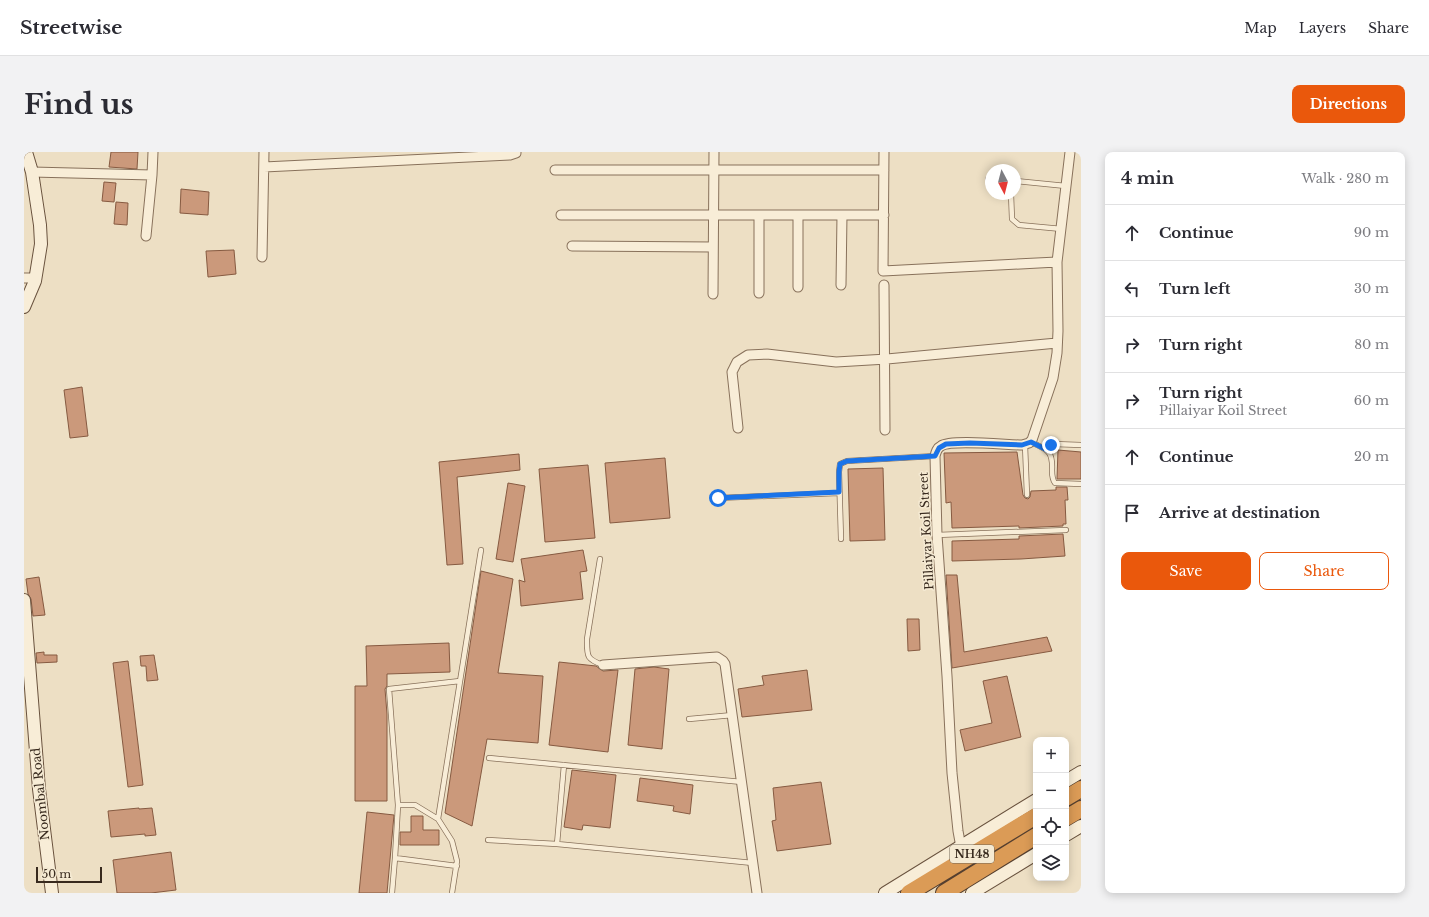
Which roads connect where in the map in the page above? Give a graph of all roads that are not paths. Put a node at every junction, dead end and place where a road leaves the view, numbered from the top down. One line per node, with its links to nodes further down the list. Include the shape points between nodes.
1 (26, 152): 12 (street)
2 (153, 152): 13 (street)
3 (264, 152): 8 (street)
4 (516, 152): 8 (street, via 510,155)
5 (714, 152): 10 (street)
6 (884, 152): 11 (street)
7 (1070, 152): 15 (street)
8 (264, 167): 27 (street)
9 (555, 170): 10 (street)
10 (714, 170): 11 (street); 18 (street)
11 (884, 170): 22 (street)
12 (32, 172): 13 (street); 29 (street, via 41,244)
13 (152, 175): 24 (street)
14 (1021, 182): 15 (lane)
15 (1066, 186): 23 (street)
16 (1011, 200): 23 (lane, via 1012,219 1019,224)
17 (561, 214): 18 (street)
18 (714, 215): 19 (street); 26 (street)
19 (758, 215): 20 (street); 33 (street)
20 (798, 215): 21 (street); 32 (street)
21 (842, 215): 22 (street); 30 (street)
22 (884, 215): 28 (street, via 883,271)
23 (1062, 229): 28 (street)
24 (146, 236)
25 (572, 246): 26 (street)
26 (713, 247): 34 (street)
27 (262, 257)
28 (1057, 262): 36 (street)
29 (30, 278): 35 (street)
30 (841, 285)
31 (884, 285): 37 (street)
32 (798, 287)
33 (759, 293)
34 (713, 294)
35 (24, 307)
36 (1058, 343): 37 (street); 40 (street, via 1053,378)
37 (885, 359): 38 (street, via 836,362 767,354 748,355 736,362 732,372); 39 (street)
38 (738, 428)
39 (885, 430)
40 (1028, 443): 42 (lane); 43 (street, Pillaiyar Koil Street, via 946,444 939,448); 46 (lane)
41 (1081, 445): 42 (lane, via 1054,444)
42 (1047, 450): 44 (lane, via 1052,460 1055,483)
43 (935, 456): 45 (lane, via 847,461 840,464); 49 (street, Pillaiyar Koil Street)
44 (1081, 484)
45 (839, 492): 47 (lane); 50 (lane)
46 (1027, 495)
47 (718, 498)
48 (1066, 530): 49 (lane)
49 (937, 535): 76 (street, Pillaiyar Koil Street, via 952,773 958,831)
50 (841, 539)
51 (481, 550): 55 (lane)
52 (600, 559): 54 (lane, via 587,650 592,662)
53 (24, 600): 81 (street, Noombal Road, via 39,782)
54 (602, 665): 56 (street, via 717,657 725,664)
55 (460, 681): 66 (lane, via 389,689); 70 (lane)
56 (732, 715): 57 (lane); 62 (street)
57 (689, 719)
58 (489, 758): 59 (lane)
59 (564, 765): 62 (lane); 75 (lane)
60 (1081, 772): 61 (street)
61 (1069, 779)
62 (742, 782): 79 (street)
63 (1081, 789): 64 (highway)
64 (1069, 796)
65 (1033, 802): 76 (street)
66 (398, 806): 70 (lane, via 416,805); 78 (lane)
67 (1081, 808): 68 (highway)
68 (1069, 816)
69 (1033, 817): 76 (highway, NH48)
70 (438, 819): 80 (lane, via 452,841 458,861)
71 (1081, 826): 72 (street)
72 (1069, 833)
73 (1033, 838): 87 (highway, NH48)
74 (488, 840): 75 (lane)
75 (557, 844): 79 (lane)
76 (965, 851): 85 (street); 86 (highway, NH48)
77 (1033, 856): 88 (street)
78 (395, 858): 80 (lane); 82 (lane)
79 (753, 863): 84 (street)
80 (456, 866): 83 (lane)
81 (52, 893)
82 (392, 893)
83 (452, 893)
84 (757, 893)
85 (885, 893)
86 (909, 893)
87 (944, 893)
88 (972, 893)

